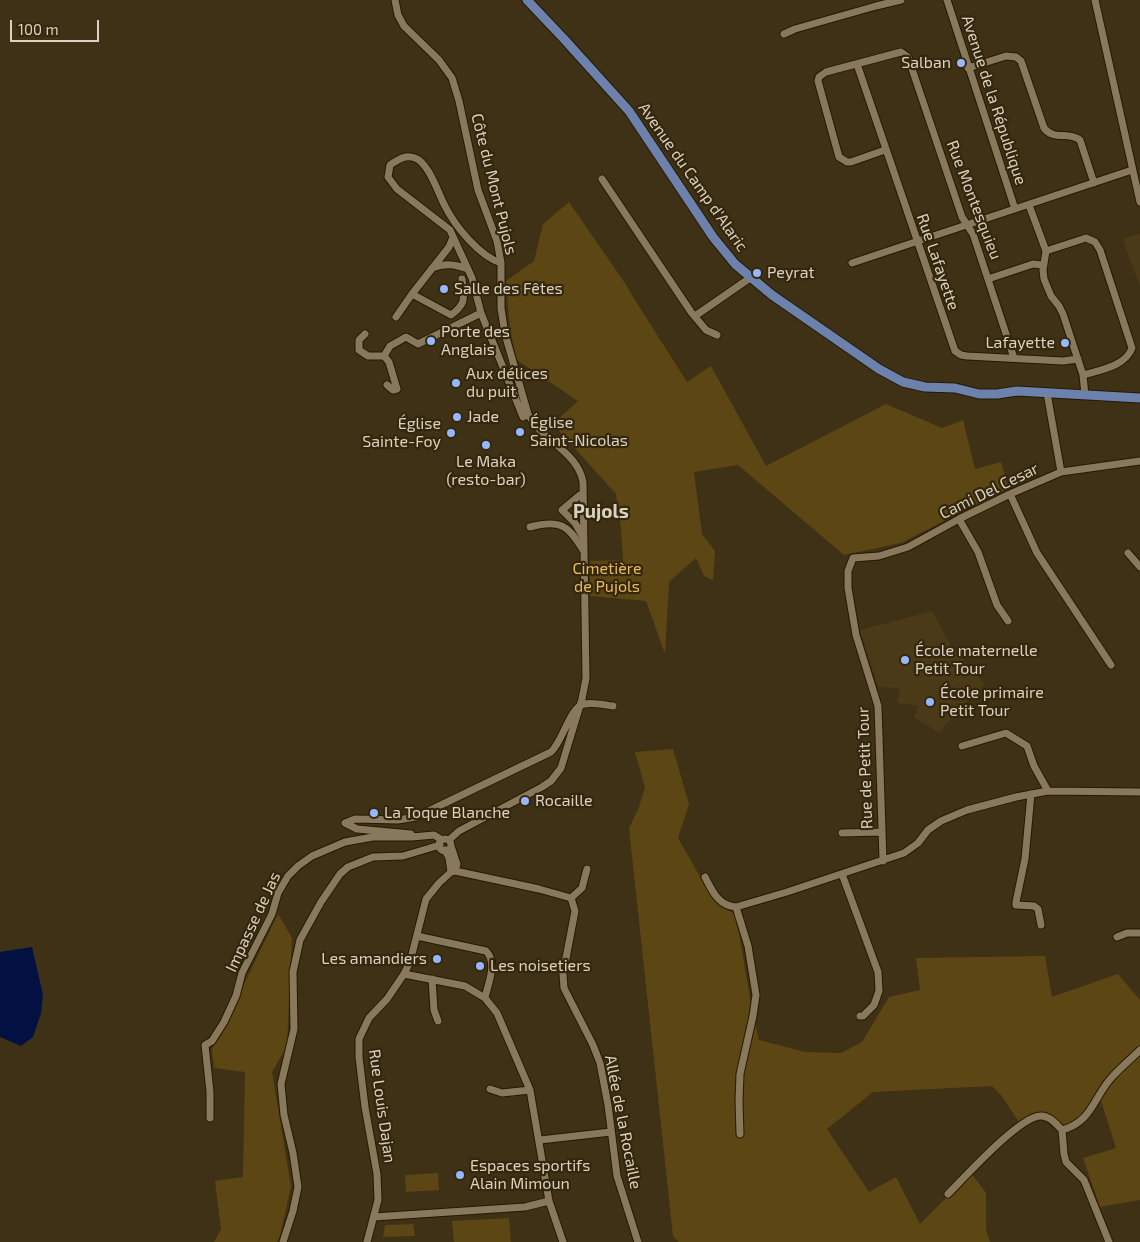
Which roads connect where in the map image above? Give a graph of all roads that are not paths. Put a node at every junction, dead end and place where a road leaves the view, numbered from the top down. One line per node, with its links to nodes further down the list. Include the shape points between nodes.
1 (395, 0): 20 (street, Côte du Mont Pujols, via 404,26 439,60 452,78 478,190 497,240)
2 (527, 0): 25 (main road, Avenue du Camp d'Alaric, via 629,111 713,237)
3 (901, 0): 6 (street)
4 (947, 0): 8 (street, Avenue de la République)
5 (1095, 0): 10 (street)
6 (784, 34)
7 (856, 64): 9 (street, Rue Lafayette); 9 (street, via 826,72 818,80 837,153 847,162); 16 (street, Rue Montesquieu, via 896,52 908,57)
8 (968, 68): 12 (street, via 1006,56 1021,61 1044,128 1056,136 1069,135 1080,140); 15 (street, Avenue de la République)
9 (886, 150): 18 (street, Rue Lafayette)
10 (1132, 170): 12 (street); 13 (street)
11 (602, 179): 30 (street)
12 (1094, 183): 14 (street)
13 (1140, 202)
14 (1029, 205): 15 (street); 19 (street, Avenue de la République)
15 (1015, 209): 16 (street)
16 (967, 225): 18 (street); 27 (street, Rue Montesquieu)
17 (453, 237): 20 (street, via 450,230 396,189 388,177 390,165 401,157 414,157 422,163 458,227 481,250); 23 (street); 24 (street)
18 (917, 242): 21 (street); 35 (street, Rue Lafayette, via 956,351 967,356)
19 (1046, 251): 22 (street, Avenue de la République); 37 (street, via 1086,238 1095,242 1132,348 1124,361)
20 (501, 263): 42 (street, Côte du Mont Pujols, via 501,308)
21 (852, 263)
22 (1044, 265): 27 (street, via 1033,264); 36 (street, Avenue de la République, via 1043,275 1049,293 1061,309)
23 (432, 268): 24 (street, via 456,264); 28 (street)
24 (468, 268): 29 (street)
25 (750, 278): 30 (street); 39 (main road, Avenue du Camp d'Alaric, via 879,369 903,382 979,394)
26 (462, 279): 28 (street, via 464,300 451,316)
27 (988, 279): 35 (street, Rue Montesquieu)
28 (412, 294): 31 (street)
29 (481, 313): 34 (street, via 418,344 406,337 390,346); 42 (street)
30 (694, 316): 33 (street, via 706,330)
31 (396, 317)
32 (365, 334): 34 (street, via 360,340 359,350 368,356)
33 (717, 335)
34 (384, 356): 38 (street, via 397,389 393,390)
35 (1014, 358): 36 (street, Rue Lafayette)
36 (1078, 359): 37 (street, Avenue de la République)
37 (1083, 375): 40 (street, Avenue de la République)
38 (387, 384)
39 (1047, 393): 40 (main road, Avenue du Camp d'Alaric); 44 (street)
40 (1085, 395): 41 (main road, Avenue du Camp d'Alaric)
41 (1140, 398)
42 (523, 416): 46 (street, via 578,467)
43 (1140, 460): 44 (street, Cami Del Cesar)
44 (1061, 472): 45 (street, Cami Del Cesar)
45 (1010, 494): 47 (street, Cami Del Cesar); 55 (street, via 1037,553)
46 (583, 495): 49 (street); 49 (street, via 562,510)
47 (959, 519): 52 (street, Cami Del Cesar, via 908,548 879,556); 54 (street, via 978,552 997,605)
48 (530, 527): 50 (street, via 550,522 563,525)
49 (584, 537): 50 (street)
50 (584, 551): 57 (street, via 587,668)
51 (1128, 554): 53 (street)
52 (853, 558): 62 (street, Rue de Petit Tour, via 848,571 848,588 856,635 878,706)
53 (1140, 567)
54 (1008, 621)
55 (1111, 665)
56 (613, 706): 57 (street, via 584,704)
57 (579, 707): 64 (street, via 551,752 416,817 355,819 345,823 357,829 411,834); 65 (street, via 561,768 551,781 459,832)
58 (962, 746): 59 (street, via 1006,733 1027,746)
59 (1048, 791): 60 (street); 61 (street)
60 (1140, 792)
61 (1031, 794): 66 (street, via 966,810 941,821 904,853); 73 (street, via 1025,859 1016,905 1038,909)
62 (882, 832): 63 (street); 66 (street, Rue de Petit Tour)
63 (842, 833)
64 (412, 837): 65 (street, via 434,835); 87 (street, Impasse de Jas, via 373,837 345,842 312,856 288,876 242,973 224,1022 212,1041 205,1045)
65 (445, 844): 68 (street); 95 (street, via 403,856 373,857 348,866 321,902 300,940 293,972 294,1029 281,1084 298,1187)
66 (882, 861): 69 (street)
67 (587, 869): 71 (street, via 582,888)
68 (453, 872): 71 (street); 75 (street, Rue Louis Dajan, via 426,899)
69 (842, 874): 72 (street); 82 (street, via 878,972 879,991 874,1005)
70 (705, 877): 72 (street, via 719,901)
71 (572, 898): 89 (street, Allée de la Rocaille, via 575,911 563,982 600,1063)
72 (736, 907): 90 (street, via 748,946 756,995 740,1074)
73 (1041, 925)
74 (1140, 933): 76 (street)
75 (417, 936): 77 (street, Rue Louis Dajan); 81 (street, via 486,951 492,966)
76 (1118, 937)
77 (410, 962): 78 (street, Rue Louis Dajan); 79 (street)
78 (404, 974): 79 (street); 94 (street, Rue Louis Dajan, via 369,1018 360,1039 365,1107 377,1174 378,1200)
79 (422, 976): 80 (street)
80 (432, 979): 81 (street, via 465,986); 83 (street)
81 (485, 998): 86 (street, via 496,1013)
82 (860, 1016)
83 (438, 1021)
84 (1140, 1050): 88 (street, via 1112,1077 1086,1117 1071,1128)
85 (490, 1090): 86 (street, via 502,1094)
86 (530, 1090): 91 (street)
87 (210, 1118)
88 (1062, 1130): 92 (street, via 1045,1116 1033,1117 990,1150); 99 (street, via 1066,1162 1084,1180)
89 (611, 1132): 91 (street); 98 (street, Allée de la Rocaille, via 617,1176)
90 (740, 1134)
91 (540, 1140): 93 (street)
92 (948, 1194)
93 (549, 1201): 94 (street, via 525,1207); 97 (street)
94 (374, 1217): 96 (street, Rue Louis Dajan)
95 (282, 1242)
96 (367, 1242)
97 (563, 1242)
98 (638, 1242)
99 (1109, 1242)

